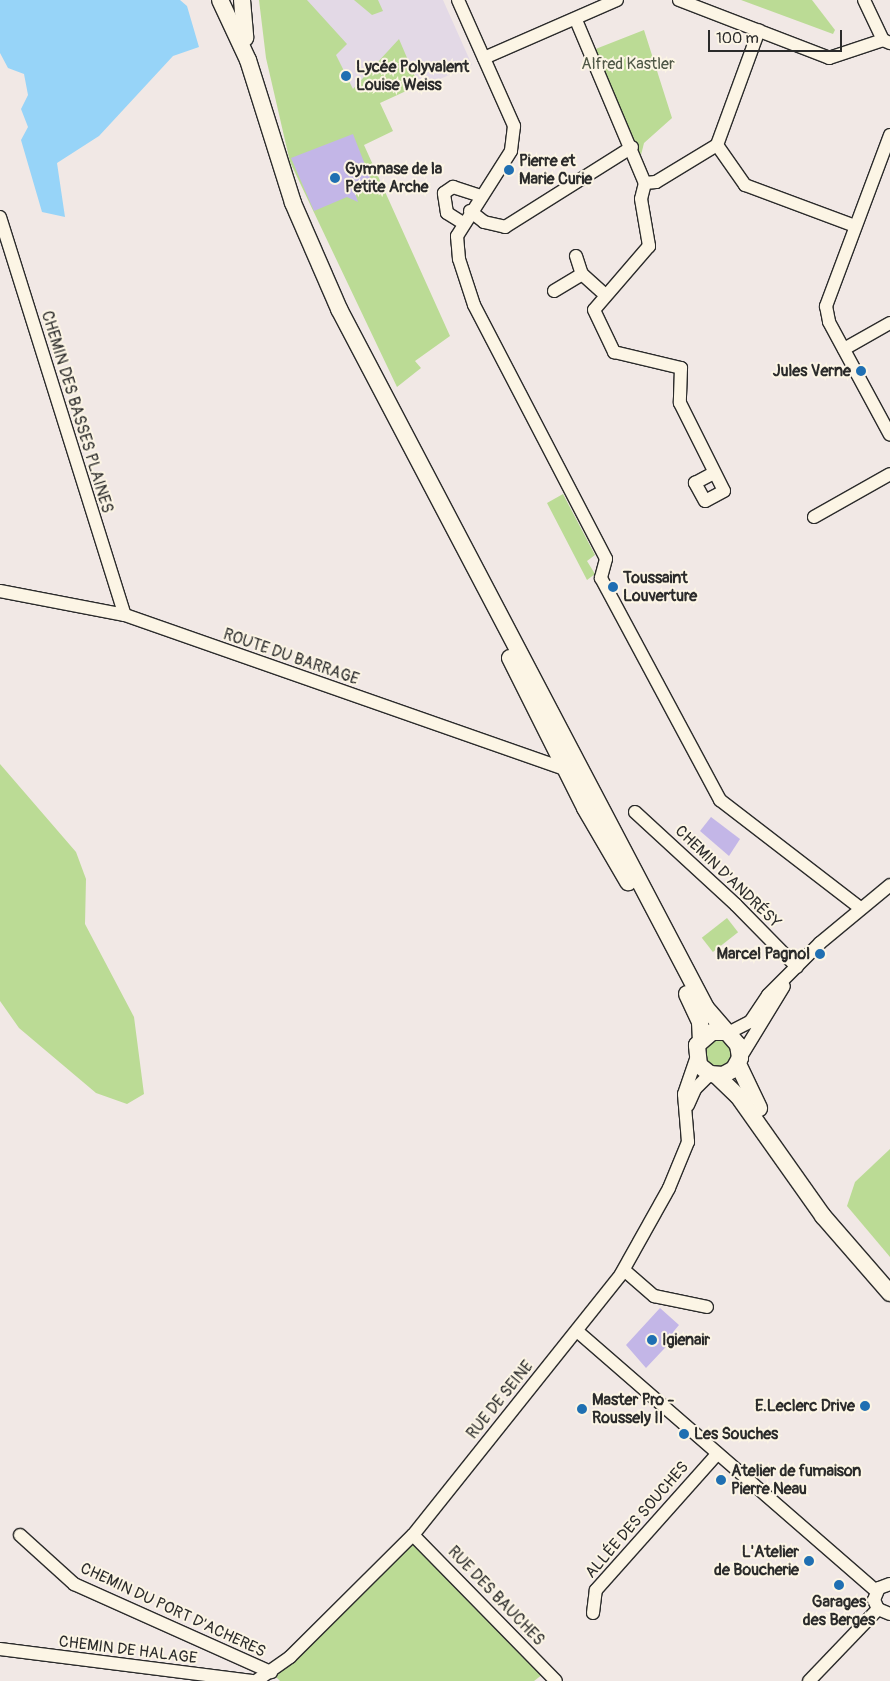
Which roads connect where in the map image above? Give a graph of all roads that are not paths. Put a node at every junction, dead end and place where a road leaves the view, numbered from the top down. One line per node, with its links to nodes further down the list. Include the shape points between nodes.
1 (220, 0): 11 (main road)
2 (242, 0): 11 (main road)
3 (458, 0): 10 (street)
4 (679, 0): 8 (street)
5 (614, 1): 7 (street)
6 (866, 2): 9 (street)
7 (576, 20): 10 (street); 14 (street)
8 (759, 30): 9 (street, via 837,58); 13 (street)
9 (887, 41)
10 (484, 58): 16 (street, via 514,126 511,151)
11 (248, 60): 30 (main road, via 318,262)
12 (890, 135): 20 (street)
13 (717, 145): 15 (street, via 656,182); 20 (street, via 745,184)
14 (632, 147): 15 (street); 17 (street, via 517,222 495,226)
15 (645, 183): 24 (street, via 641,199 649,246)
16 (480, 196): 17 (street); 19 (street, via 453,186 444,193 447,213)
17 (470, 211): 19 (street)
18 (0, 218): 33 (street, CHEMIN DES BASSES PLAINES)
19 (463, 222): 38 (street, via 457,248 474,305 606,558 601,578 720,800)
20 (855, 226): 26 (street, via 826,306)
21 (576, 256): 22 (street)
22 (582, 274): 23 (street); 24 (street)
23 (554, 291)
24 (605, 295): 28 (street, via 594,310 614,352 681,368 680,404)
25 (890, 323): 26 (street)
26 (844, 349): 27 (street)
27 (890, 435)
28 (714, 473)
29 (890, 474): 31 (street)
30 (436, 499): 34 (main road); 35 (main road)
31 (814, 518)
32 (2, 591): 33 (street, ROUTE DU BARRAGE)
33 (125, 615): 34 (street, ROUTE DU BARRAGE)
34 (564, 768): 35 (street); 42 (main road, via 696,1014)
35 (587, 781): 41 (main road, via 706,1008)
36 (635, 812): 39 (street, CHEMIN D'ANDRÉSY, via 736,904)
37 (890, 885): 38 (street)
38 (860, 908): 39 (street)
39 (797, 967): 40 (street)
40 (787, 977): 41 (street, via 750,1022); 44 (street)
41 (726, 1033): 42 (main road, via 712,1032); 44 (main road, via 738,1045)
42 (701, 1039): 43 (main road)
43 (696, 1059): 45 (main road); 46 (street, RUE DE SEINE, via 684,1094)
44 (739, 1061): 45 (main road, via 729,1072); 48 (main road, via 744,1084 782,1144)
45 (713, 1075): 46 (street, via 695,1089); 49 (main road, via 738,1096 823,1216)
46 (687, 1107): 47 (street, RUE DE SEINE, via 688,1142 669,1188)
47 (624, 1270): 50 (street, via 654,1296); 51 (street, RUE DE SEINE)
48 (890, 1278)
49 (890, 1293)
50 (707, 1307)
51 (578, 1331): 52 (street); 54 (street, RUE DE SEINE)
52 (717, 1454): 56 (street); 58 (street, ALLÉE DES SOUCHES, via 596,1590)
53 (20, 1534): 61 (street, CHEMIN DU PORT D'ACHERES, via 74,1584)
54 (413, 1534): 61 (street, RUE DE SEINE, via 380,1572); 64 (street, RUE DES BAUCHES)
55 (890, 1584): 56 (street)
56 (876, 1592): 57 (street)
57 (878, 1609): 59 (street); 65 (street)
58 (593, 1612)
59 (890, 1614)
60 (0, 1649): 62 (street, CHEMIN DE HALAGE)
61 (271, 1672): 63 (street)
62 (252, 1681)
63 (256, 1681)
64 (556, 1681)
65 (809, 1681)

